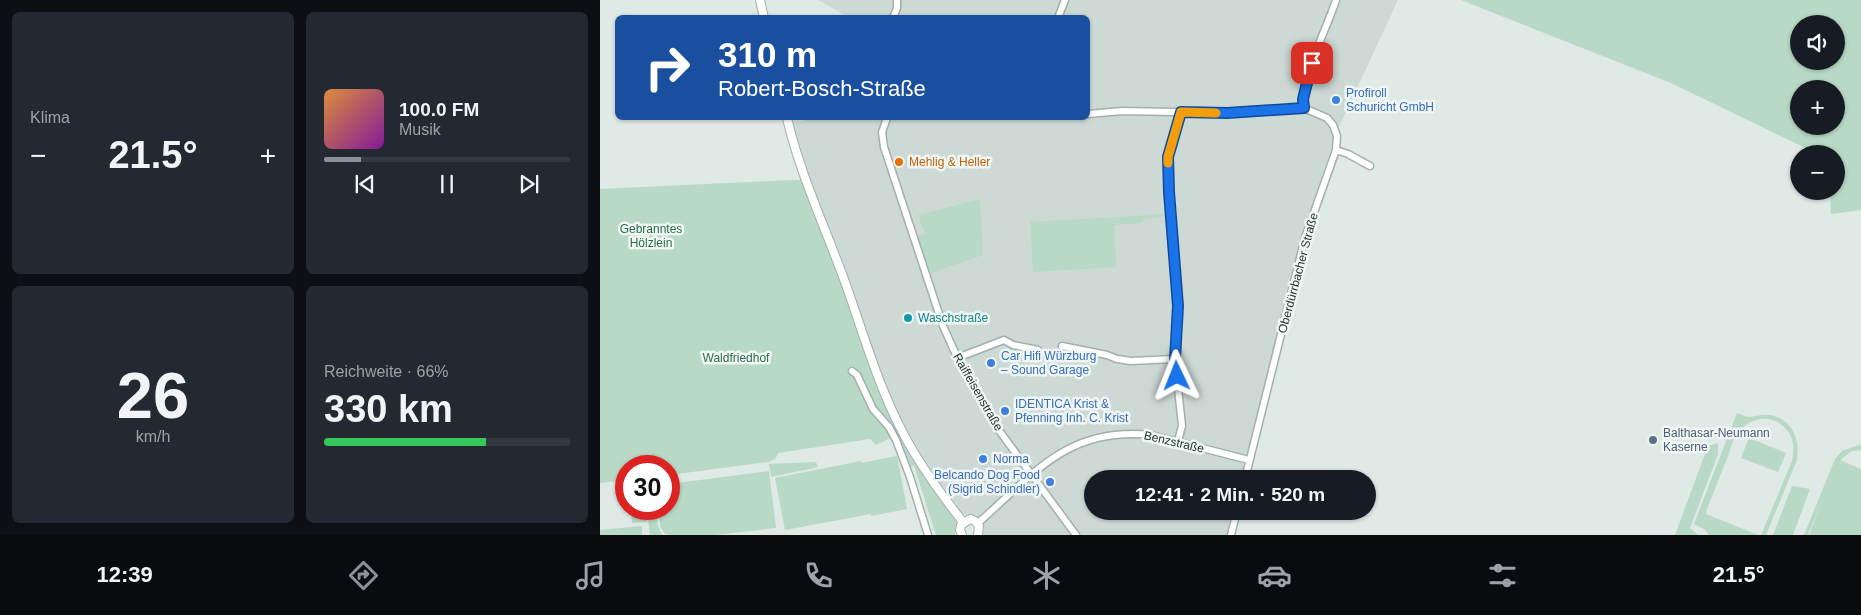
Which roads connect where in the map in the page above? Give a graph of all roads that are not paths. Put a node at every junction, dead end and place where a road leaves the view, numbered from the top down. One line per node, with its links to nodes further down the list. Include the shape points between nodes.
1 (760, 0): 5 (street)
2 (897, 0): 6 (street)
3 (1065, 0): 7 (street)
4 (1336, 0): 8 (street, via 1315,53 1303,99)
5 (763, 15)
6 (894, 15)
7 (1059, 15)
8 (1304, 108): 9 (street); 13 (street, Oberdürrbacher Straße, via 1327,118 1333,125 1338,136)
9 (1181, 112): 10 (street); 18 (street, via 1168,157 1178,306)
10 (1090, 114)
11 (787, 120): 25 (street, via 793,144 884,393 901,430 928,475)
12 (885, 120): 17 (street, Raiffeisenstraße, via 882,132 884,148)
13 (1336, 150): 14 (street); 21 (street, Oberdürrbacher Straße, via 1305,238)
14 (1370, 166)
15 (1062, 346): 18 (street, via 1130,361)
16 (1038, 350): 17 (street, via 1004,340)
17 (957, 358): 23 (street, Raiffeisenstraße, via 979,399)
18 (1175, 359): 20 (street, via 1182,426)
19 (852, 371): 28 (street, via 873,409 896,440)
20 (1178, 441): 21 (street, Benzstraße); 23 (street, Benzstraße, via 1139,434 1104,435 1073,446)
21 (1249, 460): 22 (street, Oberdürrbacher Straße)
22 (1247, 470)
23 (1031, 476): 26 (street, Benzstraße); 30 (street, Raiffeisenstraße)
24 (1235, 520): 31 (street)
25 (963, 522): 26 (street, via 970,519); 29 (street, via 960,528)
26 (978, 523): 27 (street)
27 (980, 534)
28 (928, 535)
29 (962, 535)
30 (1076, 535)
31 (1232, 535)

